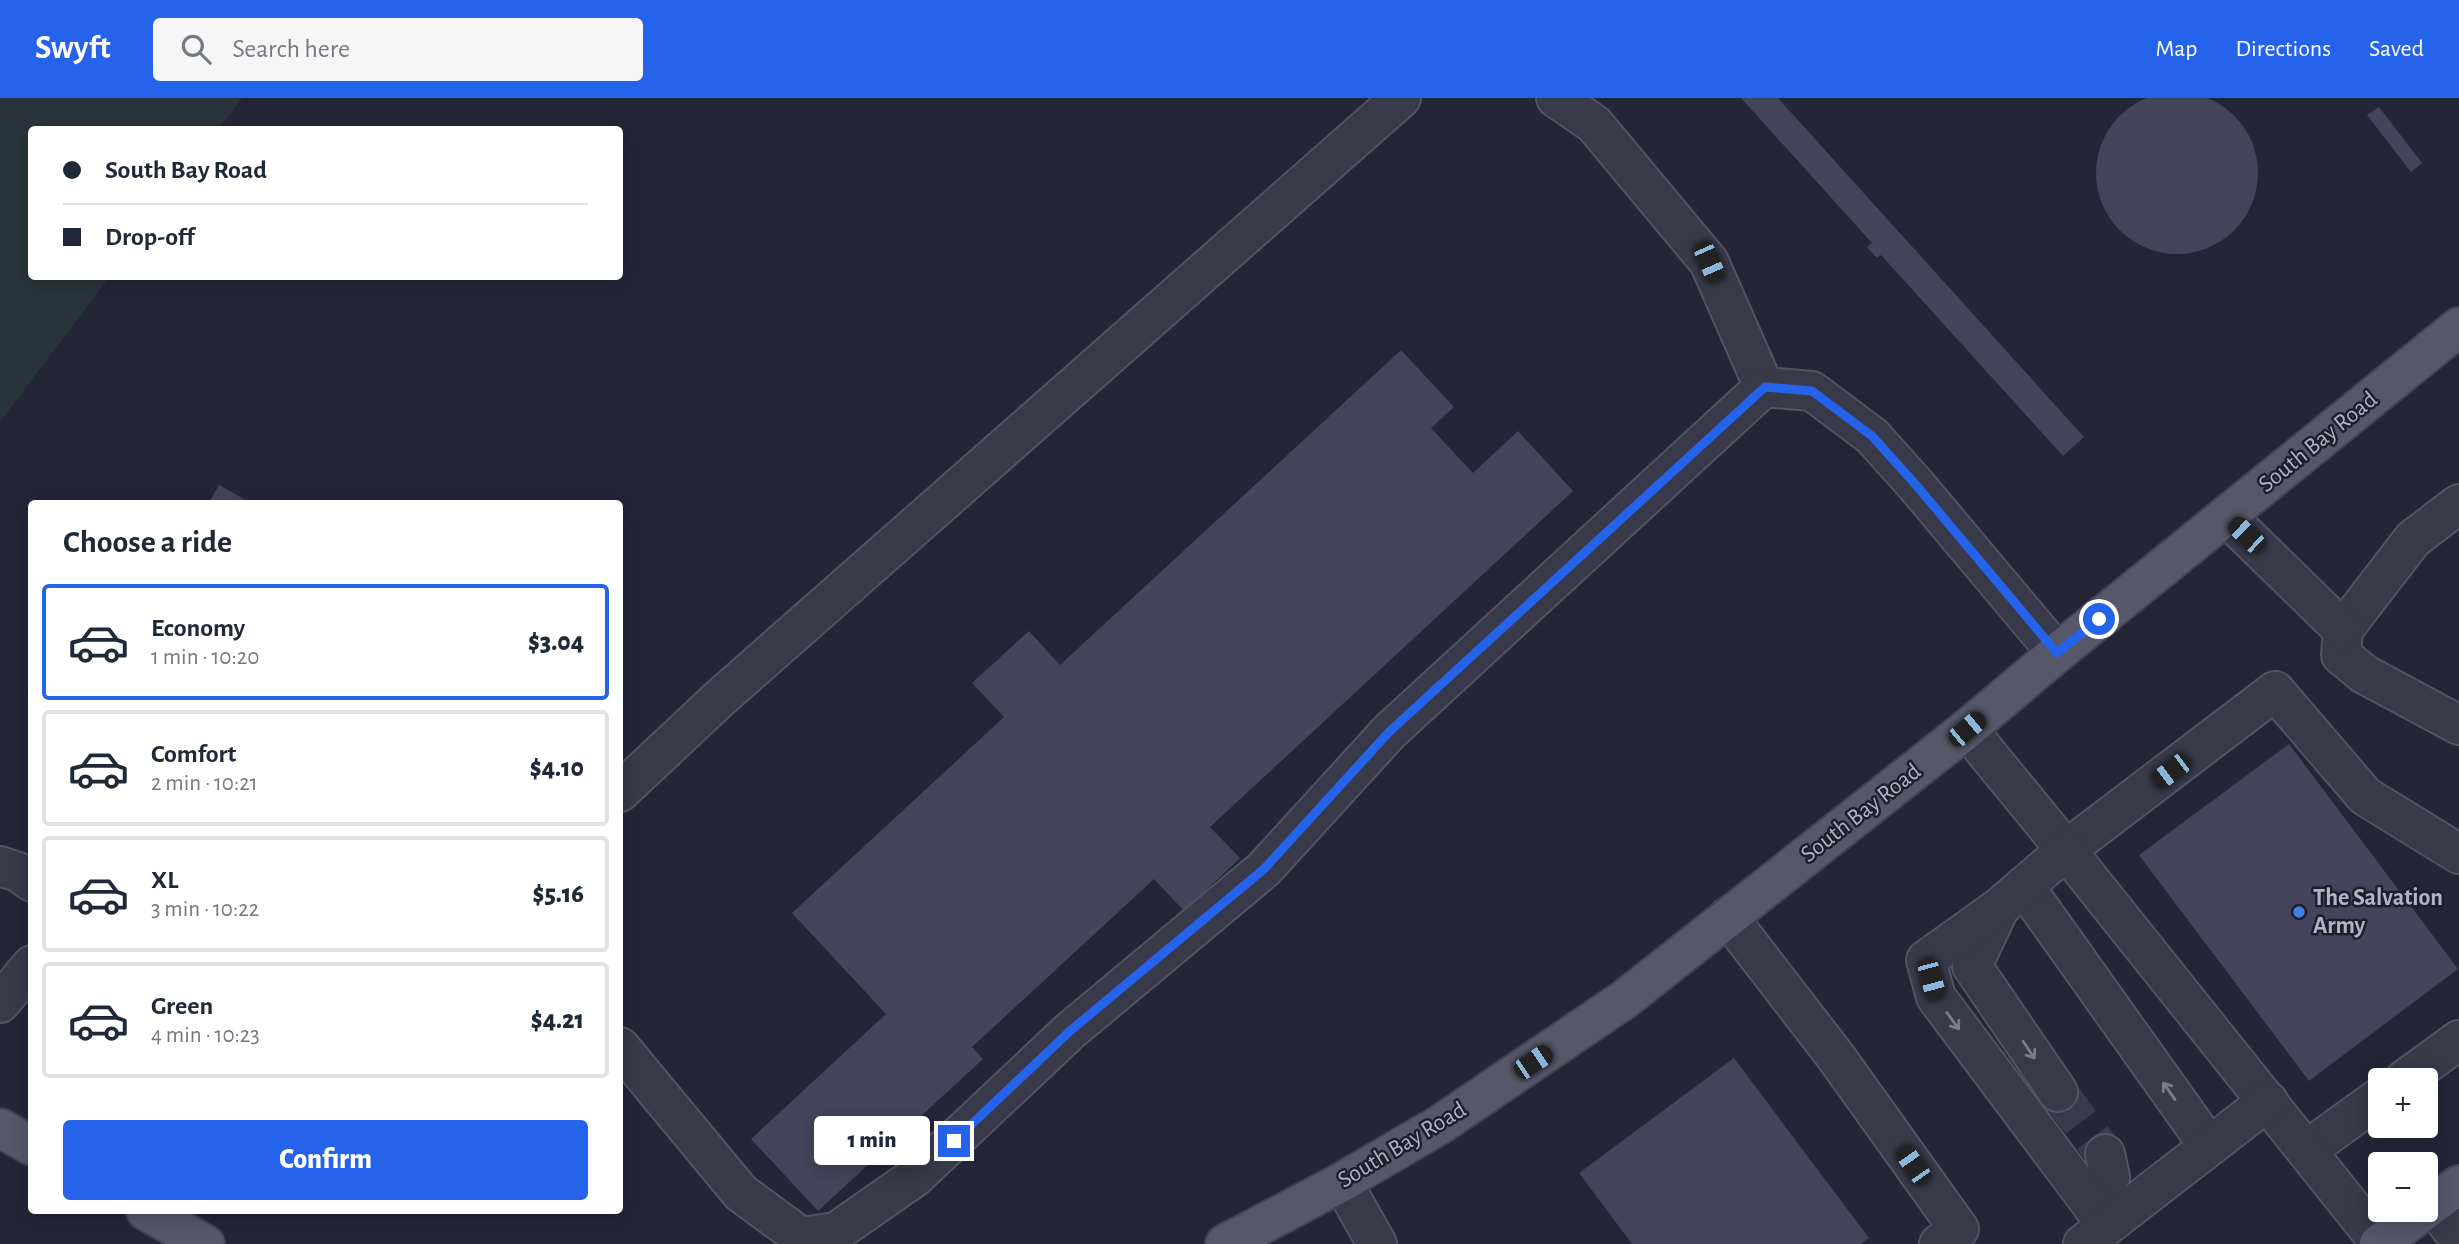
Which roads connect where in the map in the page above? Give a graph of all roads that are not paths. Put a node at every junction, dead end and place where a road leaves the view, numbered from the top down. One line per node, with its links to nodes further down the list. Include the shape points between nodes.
1 (1401, 98): 11 (street, via 719,699)
2 (1556, 98): 4 (street, via 1594,124 1709,262)
3 (2456, 336): 6 (main road, South Bay Road)
4 (1765, 387): 8 (street, via 1812,391 1872,436); 21 (street, via 1389,732 1264,869 1070,1031 915,1177 836,1232 802,1237 741,1193)
5 (2459, 504): 7 (street, via 2413,539)
6 (2227, 516): 7 (street); 8 (main road, South Bay Road)
7 (2343, 630): 9 (street, via 2341,655 2364,674)
8 (2057, 653): 10 (main road, South Bay Road)
9 (2459, 726)
10 (1967, 729): 12 (street); 17 (main road, South Bay Road)
11 (623, 789)
12 (2066, 850): 13 (street, via 2275,691 2365,796); 16 (street); 24 (street)
13 (2459, 854)
14 (0, 866): 15 (street)
15 (28, 879)
16 (2012, 896): 23 (street, one-way to 23, via 1972,966); 28 (street, one-way to 16); 34 (street, one-way to 34, via 1926,960 1936,998)
17 (1728, 917): 31 (main road, South Bay Road, via 1602,1015 1441,1124); 39 (street, via 1959,1229)
18 (28, 970): 19 (street)
19 (0, 1003)
20 (2459, 1040): 22 (street)
21 (623, 1051)
22 (2420, 1068)
23 (2058, 1092)
24 (2268, 1101): 28 (street); 29 (street)
25 (2368, 1106): 29 (street)
26 (0, 1128): 27 (main road)
27 (28, 1144)
28 (2208, 1146): 34 (street)
29 (2307, 1150): 40 (street)
30 (2105, 1154): 34 (street, via 2110,1177)
31 (1342, 1182): 36 (main road, South Bay Road); 38 (street)
32 (2446, 1195): 35 (street); 40 (main road)
33 (151, 1214): 37 (main road)
34 (2094, 1226)
35 (2459, 1239)
36 (1238, 1241)
37 (205, 1244)
38 (1377, 1244)
39 (1939, 1244)
40 (2379, 1244)

